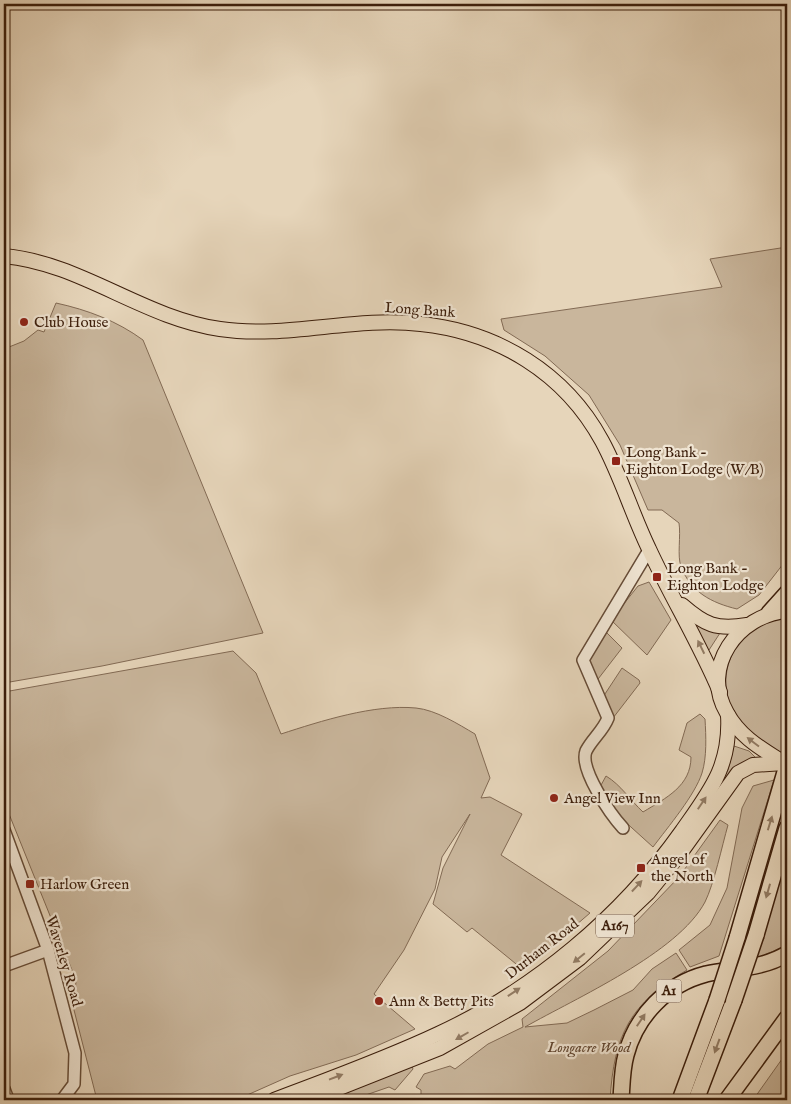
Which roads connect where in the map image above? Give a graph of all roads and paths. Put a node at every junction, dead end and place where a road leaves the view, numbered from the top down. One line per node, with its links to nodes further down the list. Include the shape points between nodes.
1 (4, 256): 2 (main road, Long Bank, via 28,259 76,274 152,311 220,329 264,332 402,322 460,330 494,341 524,357 549,376 588,418 603,443)
2 (649, 550): 4 (main road, Long Bank); 11 (street, via 583,660 608,718 586,752 586,761 599,796)
3 (787, 593): 6 (highway)
4 (674, 598): 7 (main road, Long Bank, via 697,618 714,626); 8 (main road, Long Bank, one-way to 4)
5 (787, 611): 6 (main road, A167)
6 (769, 613): 7 (main road, A167)
7 (747, 625): 8 (main road, A167, via 727,647 722,662)
8 (720, 692): 9 (main road, A167)
9 (728, 715): 10 (main road, A167, one-way to 9, via 751,742); 19 (main road, Durham Road / A167, one-way to 9, via 439,1034 510,995 570,951 642,880 674,843 701,804 718,778 726,755)
10 (786, 764): 20 (main road, Durham Road / A167, one-way to 20, via 753,765 738,773 648,892 580,958 520,1003 440,1048); 22 (highway, one-way to 10, bridge, via 737,938)
11 (623, 828)
12 (787, 828): 23 (highway, one-way to 23, bridge, via 734,1000)
13 (4, 830): 14 (street, Waverley Road)
14 (48, 950): 16 (street); 18 (street, Waverley Road, via 75,1053 74,1084)
15 (787, 954): 21 (highway, A1, one-way to 15, via 623,1068 630,1042 642,1019 659,999 693,978 755,967)
16 (4, 966)
17 (787, 1018): 24 (highway)
18 (62, 1100)
19 (274, 1100)
20 (309, 1100)
21 (621, 1100)
22 (680, 1100)
23 (696, 1100)
24 (727, 1100)

